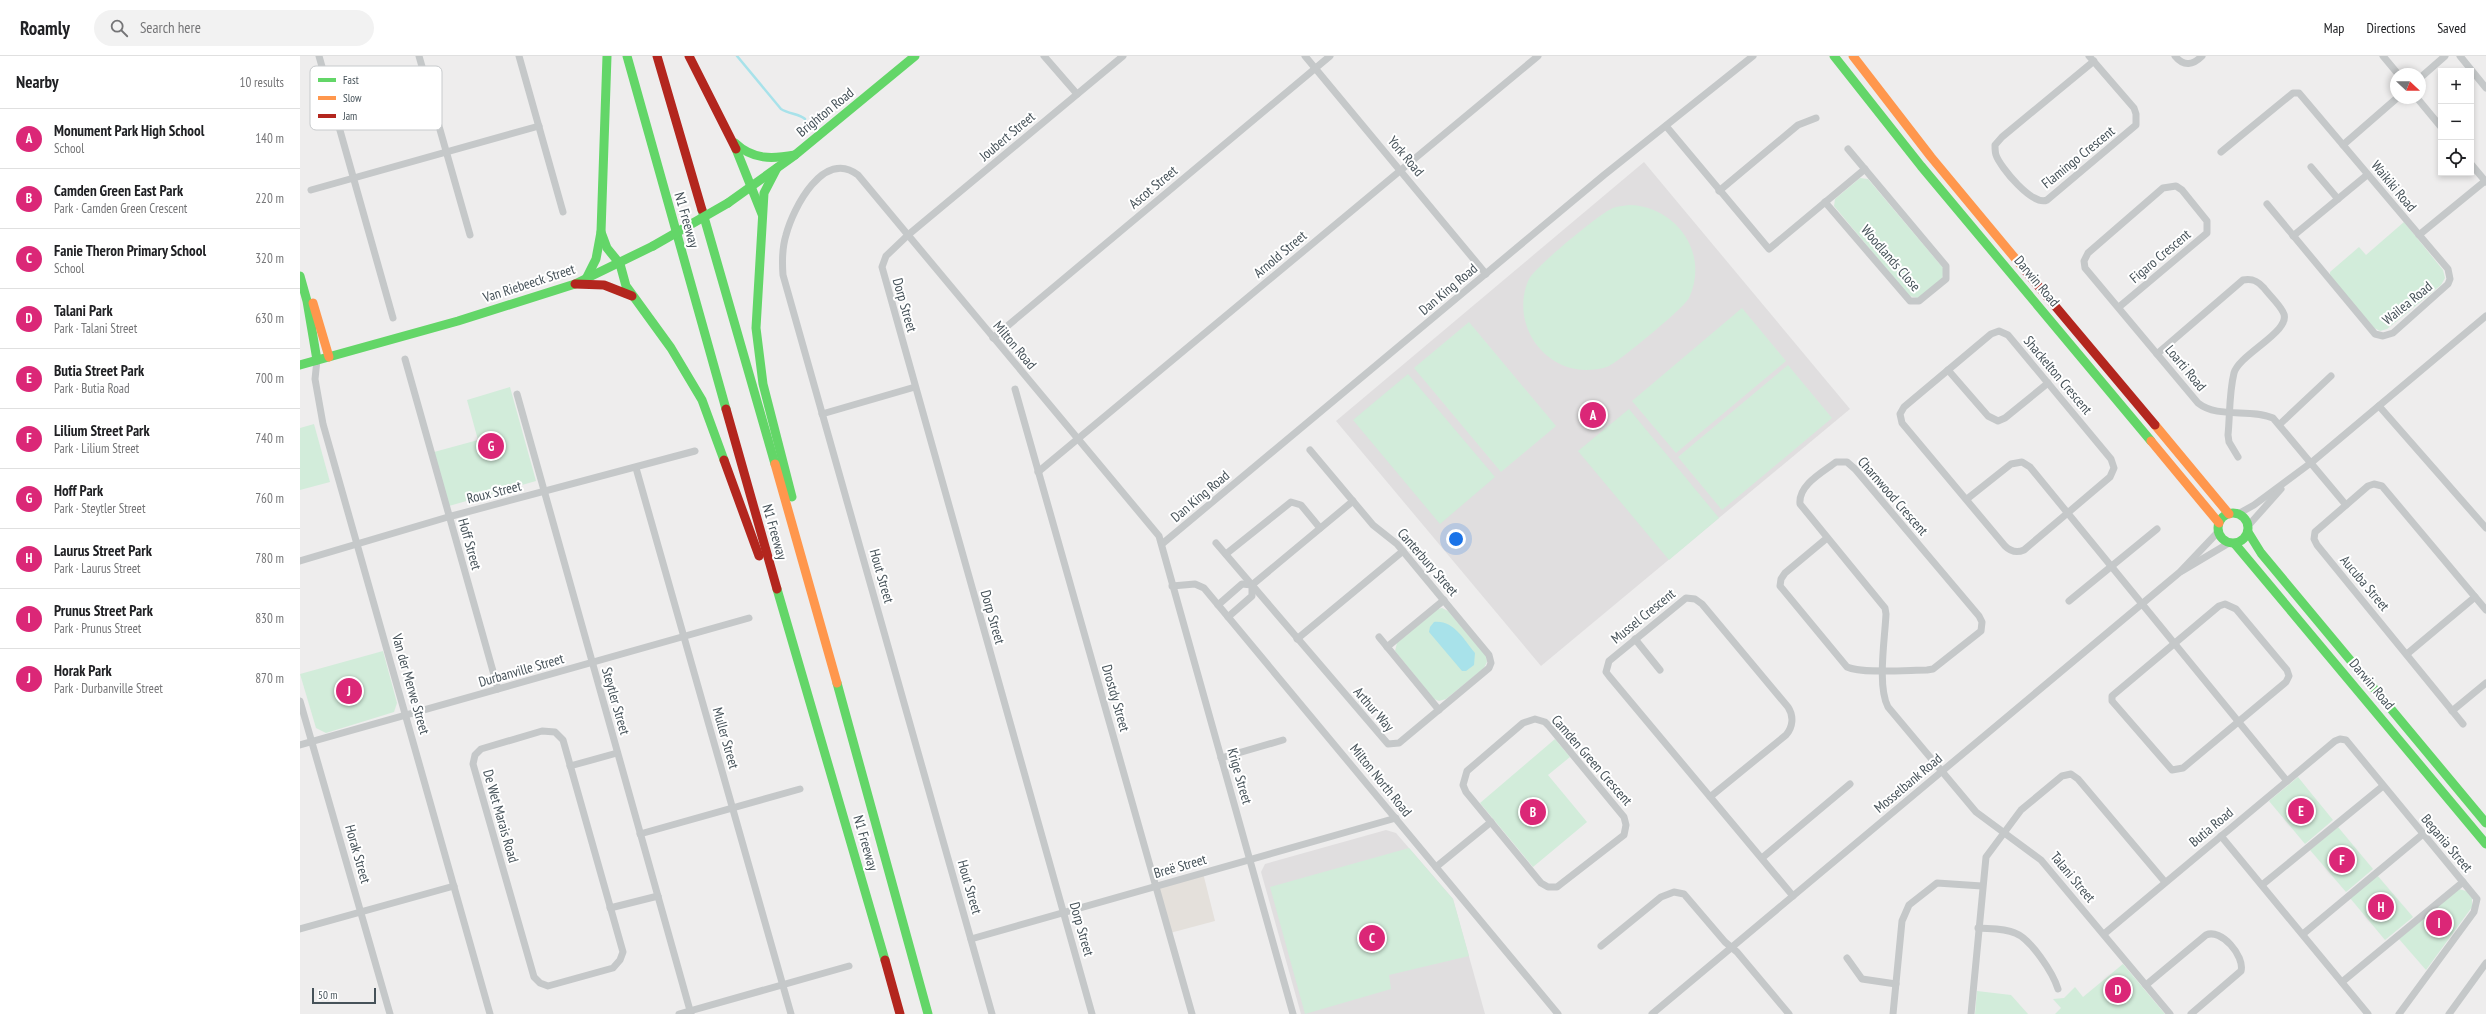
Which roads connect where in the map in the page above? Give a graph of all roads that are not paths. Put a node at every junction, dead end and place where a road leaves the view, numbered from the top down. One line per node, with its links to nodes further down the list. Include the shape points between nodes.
1 (319, 56): 23 (street)
2 (419, 56): 24 (street)
3 (519, 56): 34 (street)
4 (607, 56): 61 (main road)
5 (627, 56): 135 (main road, N1 Freeway)
6 (656, 56): 126 (main road, N1 Freeway)
7 (689, 56): 38 (main road)
8 (915, 56): 43 (main road, Brighton Road)
9 (1044, 56): 29 (street)
10 (1123, 56): 29 (street, Joubert Street)
11 (1305, 56): 25 (street, York Road)
12 (1330, 56): 25 (street, Ascot Street)
13 (1538, 56): 49 (street, Arnold Street)
14 (1753, 56): 35 (street, Dan King Road)
15 (1834, 56): 110 (main road, Darwin Road, via 1920,166 2022,285)
16 (1853, 56): 106 (main road, Darwin Road, via 1931,157)
17 (2175, 56): 18 (street, via 2179,61 2188,64 2196,62)
18 (2202, 56)
19 (2383, 56): 26 (street)
20 (2445, 56): 27 (street)
21 (2460, 56): 28 (street)
22 (2092, 59): 22 (street, Flamingo Crescent, via 1997,141 1995,150 1998,160 2027,195 2036,201 2044,201 2133,130 2137,120 2134,108)
23 (322, 66)
24 (422, 66)
25 (1315, 68): 49 (street, York Road); 77 (street, Ascot Street)
26 (2393, 68)
27 (2426, 73)
28 (2486, 88)
29 (1077, 94): 63 (street, Joubert Street)
30 (2390, 104): 39 (street)
31 (2422, 104): 33 (street)
32 (1816, 118): 55 (street, via 1798,125)
33 (2438, 123)
34 (538, 126): 41 (street); 59 (street)
35 (1666, 126): 55 (street); 68 (street, Dan King Road)
36 (340, 130): 51 (street)
37 (440, 130): 41 (street)
38 (732, 140): 43 (main road, via 746,153 758,159); 53 (main road, via 748,175)
39 (2343, 145): 42 (street, Waikiki Road, via 2301,94 2293,93); 50 (street, Waikiki Road)
40 (1848, 149): 48 (street, Woodlands Close)
41 (446, 152): 51 (street); 62 (street)
42 (2221, 152)
43 (795, 155): 47 (main road, Brighton Road)
44 (844, 167): 63 (street, Milton Road, via 858,175); 91 (street, Hout Street, via 829,170 800,201 786,236 782,260 783,275)
45 (2311, 167): 56 (street)
46 (2474, 167): 52 (street)
47 (777, 168): 53 (main road, Brighton Road); 60 (main road, via 766,188)
48 (1865, 169): 57 (street); 57 (street, Woodlands Close, via 1946,266 1948,274 1944,281 1919,301 1907,300)
49 (1400, 171): 68 (street, York Road); 93 (street, Arnold Street)
50 (2367, 175): 56 (street); 64 (street, Waikiki Road)
51 (353, 178): 54 (street); 76 (street)
52 (2486, 181): 64 (street)
53 (750, 188): 60 (main road); 67 (main road, Van Riebeeck Street, bridge)
54 (311, 190)
55 (1719, 191): 57 (street, via 1769,249)
56 (2338, 199): 65 (street)
57 (1826, 202)
58 (2267, 204): 65 (street, Wailea Road)
59 (564, 212)
60 (762, 216): 126 (main road, via 756,317 759,364 811,573)
61 (601, 232): 67 (main road, via 607,248); 70 (main road, via 596,259)
62 (470, 235)
63 (908, 235): 77 (street, Milton Road); 86 (street, Dorp Street, via 886,256 882,273)
64 (2419, 235): 65 (street, Wailea Road, via 2448,269 2450,279 2444,289 2393,333 2383,336 2369,330)
65 (2293, 236)
66 (2084, 261): 74 (street, Loarti Road, via 2085,268); 74 (street, Figaro Crescent, via 2088,253 2163,188 2171,185 2182,190 2207,221 2208,228 2203,237)
67 (620, 264): 70 (main road, Van Riebeeck Street); 73 (main road, via 623,279)
68 (1486, 274): 117 (street, Dan King Road)
69 (300, 276): 72 (main road)
70 (586, 279): 71 (main road, Van Riebeeck Street)
71 (575, 284): 73 (main road, via 604,285); 79 (main road, Van Riebeeck Street, via 458,321)
72 (304, 290): 79 (main road, via 315,310); 81 (main road)
73 (632, 296): 135 (main road, via 671,348 702,400 773,595)
74 (2119, 307): 78 (street, Loarti Road)
75 (2486, 316): 89 (street)
76 (393, 318)
77 (993, 338): 93 (street, Milton Road)
78 (2157, 354): 90 (street, Loarti Road, via 2203,407); 90 (street, via 2243,280 2248,279 2261,284 2284,313 2284,322 2280,329 2237,367)
79 (329, 357): 81 (main road, Van Riebeeck Street)
80 (404, 359): 108 (street, Hoff Street)
81 (317, 360): 82 (main road, Van Riebeeck Street); 118 (street, Van der Merwe Street, via 315,379 322,418)
82 (300, 366)
83 (1948, 370): 85 (street, via 1988,416 1998,421); 85 (street, Shackelton Crescent, via 1991,334 1999,331 2008,335); 102 (street, Shackelton Crescent, via 1904,407 1901,418 1902,423)
84 (2331, 376): 92 (street)
85 (2048, 383): 105 (street, Shackelton Crescent, via 2114,465 2114,472 2110,477)
86 (914, 387): 91 (street); 190 (street, Dorp Street)
87 (1015, 389): 99 (street, Drostdy Street)
88 (517, 394): 101 (street, Steytler Street)
89 (2379, 406): 97 (street); 111 (street)
90 (2230, 412): 92 (street, Loarti Road, via 2262,414); 96 (street, via 2229,442)
91 (822, 414): 195 (street, Hout Street)
92 (2280, 424): 97 (street, Loarti Road)
93 (1078, 439): 99 (street, Arnold Street); 117 (street, Milton Road, via 1153,529)
94 (1310, 450): 103 (street, Canterbury Street)
95 (695, 451): 98 (street, Roux Street)
96 (2238, 457)
97 (2312, 462): 100 (street); 104 (street)
98 (636, 468): 101 (street, Roux Street); 136 (street, Muller Street)
99 (1038, 472): 185 (street, Drostdy Street)
100 (2286, 482): 107 (street); 113 (street)
101 (544, 493): 108 (street, Roux Street); 144 (street, Steytler Street)
102 (1968, 500): 105 (street, via 2011,464 2022,462 2030,467); 105 (street, Shackelton Crescent, via 2005,546 2013,552 2024,550)
103 (1353, 501): 109 (street); 119 (street, Canterbury Street, via 1373,525)
104 (2346, 505): 127 (street, Aucuba Street, via 2368,486 2382,486); 142 (street, Aucuba Street, via 2317,530 2314,535 2315,542)
105 (2068, 512): 122 (street)
106 (2229, 514): 107 (main road); 110 (main road)
107 (2238, 514): 113 (main road, via 2246,520)
108 (448, 517): 118 (street, Roux Street); 148 (street, Hoff Street)
109 (1320, 528): 120 (street, via 1301,505 1291,502); 124 (street)
110 (2219, 528): 116 (main road, via 2223,540); 123 (street, Mosselbank Road)
111 (2486, 528)
112 (2157, 529): 122 (street)
113 (2248, 529): 116 (main road, via 2243,540); 171 (main road, Darwin Road, via 2261,553)
114 (1827, 538): 146 (street, Charnwood Crescent, via 1885,608); 146 (street, via 1784,573 1780,579 1780,586 1848,667 1856,670); 146 (street, Charnwood Crescent, via 1804,511 1800,504 1801,494 1804,488 1836,462 1847,462 1982,622 1979,634 1938,666 1927,670)
115 (1216, 543): 120 (street, Arthur Way)
116 (2232, 543): 123 (street, Mosselbank Road); 176 (main road, Darwin Road)
117 (1162, 544): 125 (street, Krige Street)
118 (357, 545): 121 (street, Roux Street); 152 (street, Van der Merwe Street)
119 (1403, 551): 128 (street, Canterbury Street); 138 (street)
120 (1226, 554): 124 (street, Arthur Way)
121 (300, 561)
122 (2112, 565): 129 (street); 130 (street)
123 (2180, 572): 130 (street, Mosselbank Road)
124 (1252, 585): 131 (street, via 1242,584); 133 (street, via 1252,596); 138 (street, Arthur Way)
125 (1172, 586): 131 (street, Milton North Road, via 1201,586); 160 (street, Krige Street)
126 (812, 594): 212 (main road, N1 Freeway)
127 (2475, 597): 132 (street); 142 (street)
128 (1444, 600): 141 (street); 143 (street, Canterbury Street)
129 (2069, 601)
130 (2143, 603): 140 (street); 162 (street, Mosselbank Road)
131 (1218, 605): 133 (street, Milton North Road)
132 (2486, 610)
133 (1228, 617): 169 (street, Milton North Road)
134 (749, 618): 136 (street, Durbanville Street)
135 (787, 624): 211 (main road, N1 Freeway)
136 (684, 636): 144 (street, Durbanville Street); 168 (street, Muller Street)
137 (1379, 637): 141 (street)
138 (1297, 639): 150 (street, Arthur Way, via 1388,744 1399,743)
139 (1635, 639): 145 (street); 167 (street, Mussel Crescent, via 1609,661 1606,672); 167 (street, Mussel Crescent, via 1683,599 1695,599 1702,604 1790,710 1792,723 1786,735)
140 (2173, 644): 153 (street); 153 (street, via 2219,606 2228,604 2236,608 2287,670 2289,676 2286,682); 153 (street, via 2114,694 2112,701 2167,767 2175,771 2183,768)
141 (1387, 647): 150 (street)
142 (2407, 654): 151 (street, Aucuba Street)
143 (1491, 660): 150 (street, Arthur Way, via 1489,668)
144 (592, 663): 148 (street, Durbanville Street); 159 (street, Steytler Street)
145 (1660, 670)
146 (1884, 670): 162 (street, Talani Street, via 1883,694 1888,707)
147 (2486, 683): 151 (street)
148 (498, 689): 152 (street, Durbanville Street)
149 (300, 700): 157 (street, Horak Street)
150 (1439, 710)
151 (2452, 711): 154 (street, Aucuba Street)
152 (407, 716): 157 (street, Durbanville Street); 183 (street, Van der Merwe Street)
153 (2238, 722): 163 (street)
154 (2463, 724)
155 (1283, 740): 160 (street)
156 (2335, 741): 163 (street, Butia Road); 165 (street, Begania Street, via 2346,740)
157 (312, 742): 158 (street, Durbanville Street); 189 (street, Horak Street)
158 (300, 745)
159 (617, 753): 161 (street); 173 (street, Steytler Street)
160 (1221, 758): 178 (street, Krige Street)
161 (570, 766): 188 (street, De Wet Marais Road); 188 (street, De Wet Marais Road, via 561,738 555,732 547,730 488,746 478,751 474,760 476,779 536,981 548,986 609,970 618,965 623,952)
162 (1942, 772): 172 (street, Talani Street, via 1976,812); 187 (street, Mosselbank Road)
163 (2287, 781): 175 (street, Butia Road)
164 (1850, 784): 177 (street)
165 (2383, 786): 174 (street, Begania Street); 182 (street)
166 (800, 789): 168 (street)
167 (1710, 797): 177 (street, Mussel Crescent)
168 (732, 807): 173 (street); 203 (street, Muller Street)
169 (1396, 818): 178 (street, Breë Street); 179 (street, Milton North Road)
170 (1491, 822): 170 (street, Camden Green Crescent, via 1464,788 1464,777 1467,771 1523,723 1535,720 1545,722 1549,726 1624,817 1626,829 1624,835 1563,885 1553,888 1541,883); 179 (street)
171 (2486, 823)
172 (2004, 832): 180 (street, via 2021,810 2062,776 2071,774); 184 (street, via 1985,860); 193 (street, Talani Street, via 2041,860)
173 (640, 834): 186 (street, Steytler Street)
174 (2423, 834): 181 (street, Begania Street); 194 (street)
175 (2221, 836): 180 (street, Butia Road); 182 (street)
176 (2486, 844)
177 (1762, 858): 187 (street, Mussel Crescent)
178 (1250, 860): 185 (street, Breë Street); 216 (street, Krige Street)
179 (1436, 867): 217 (street, Milton North Road)
180 (2165, 882): 193 (street, Butia Road)
181 (2463, 882): 201 (street); 225 (street, Begania Street, via 2477,899 2474,912)
182 (2262, 885): 194 (street)
183 (454, 886): 189 (street); 208 (street, Van der Merwe Street)
184 (1982, 886): 191 (street); 202 (street, via 1937,884 1909,905 1902,916)
185 (1156, 887): 190 (street, Breë Street); 215 (street, Drostdy Street)
186 (658, 896): 188 (street); 206 (street, Steytler Street)
187 (1793, 896): 197 (street, Mosselbank Road)
188 (610, 908)
189 (361, 912): 192 (street); 207 (street, Horak Street)
190 (1063, 912): 195 (street, Breë Street); 214 (street, Dorp Street)
191 (1978, 928): 205 (street, via 2009,931 2021,936 2053,973); 221 (street)
192 (300, 929)
193 (2104, 934): 204 (street, Talani Street)
194 (2303, 934): 201 (street)
195 (971, 939): 213 (street, Hout Street)
196 (1601, 946): 197 (street, via 1661,897 1674,892 1688,897)
197 (1732, 947): 218 (street, Mosselbank Road); 219 (street)
198 (1847, 958): 202 (street, via 1862,979)
199 (2486, 964): 226 (street)
200 (849, 966): 203 (street)
201 (2342, 982): 224 (street)
202 (1896, 984): 220 (street)
203 (783, 985): 206 (street); 210 (street, Muller Street)
204 (2146, 985): 222 (street, Talani Street); 223 (street, via 2206,935 2220,935 2240,959 2241,971)
205 (2058, 989)
206 (691, 1012): 209 (street)
207 (390, 1014)
208 (490, 1014)
209 (679, 1014)
210 (791, 1014)
211 (900, 1014)
212 (928, 1014)
213 (992, 1014)
214 (1092, 1014)
215 (1192, 1014)
216 (1293, 1014)
217 (1558, 1014)
218 (1652, 1014)
219 (1789, 1014)
220 (1893, 1014)
221 (1970, 1014)
222 (2170, 1014)
223 (2191, 1014)
224 (2368, 1014)
225 (2399, 1014)
226 (2449, 1014)

